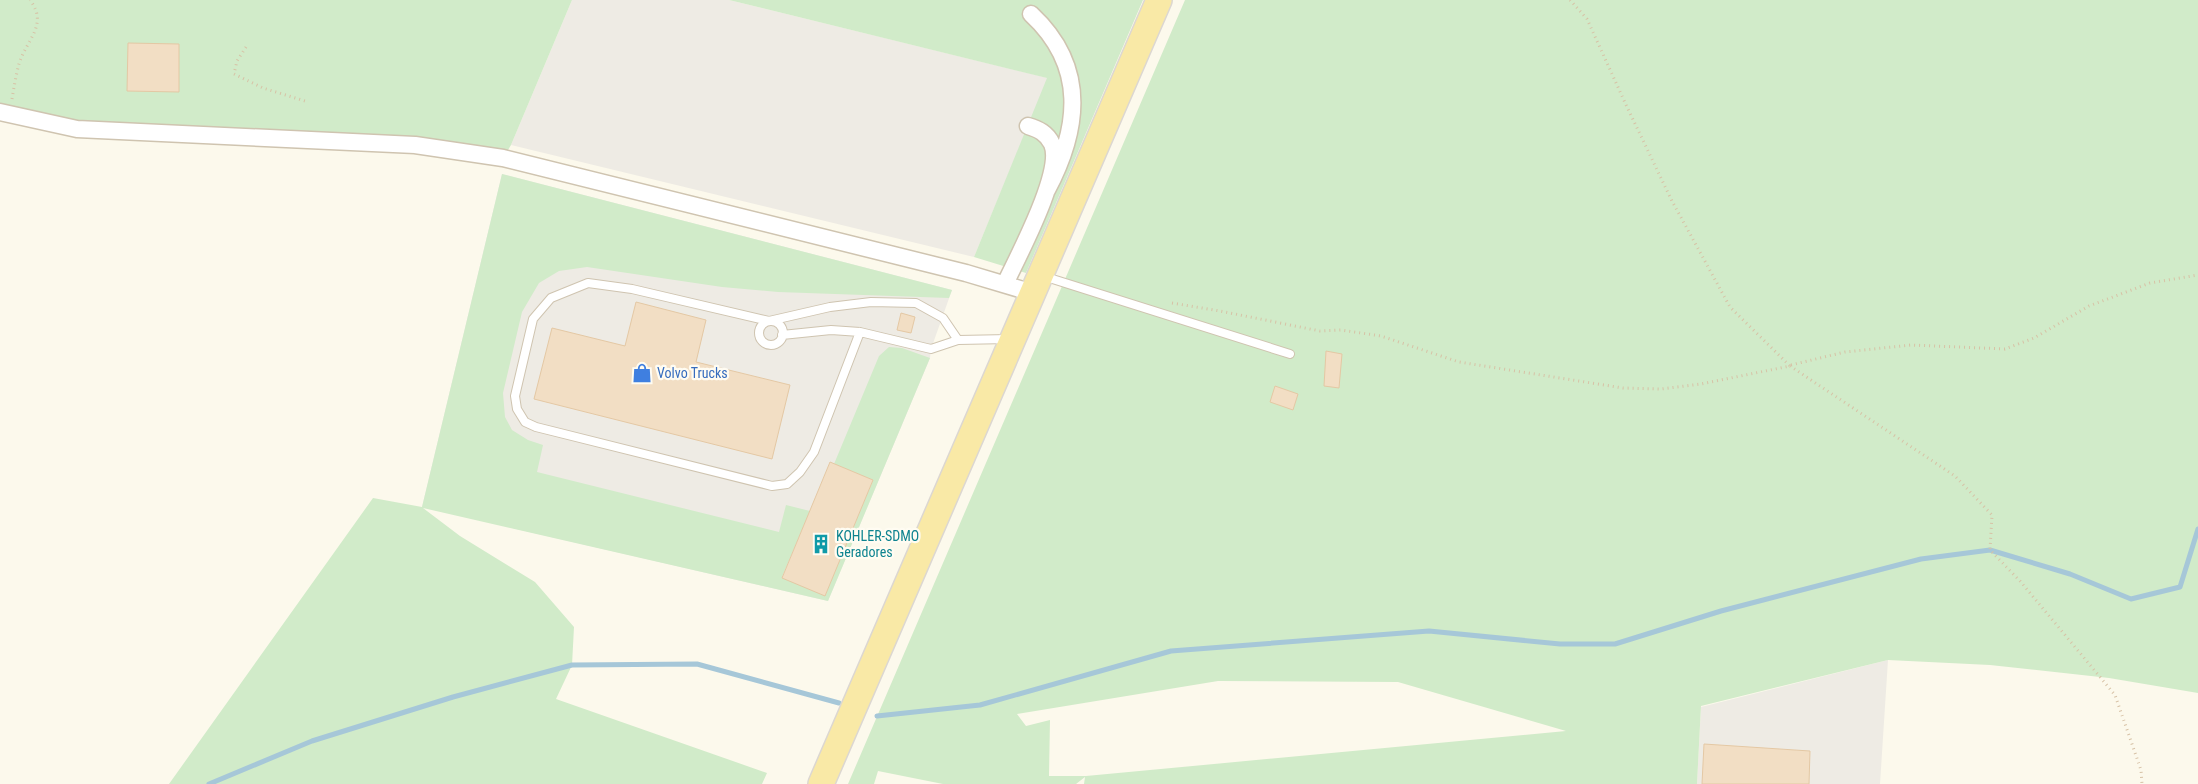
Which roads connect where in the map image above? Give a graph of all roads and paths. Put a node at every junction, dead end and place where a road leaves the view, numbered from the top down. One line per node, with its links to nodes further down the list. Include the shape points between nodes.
1 (30, 0): 7 (path, via 38,22 19,62)
2 (1159, 0): 12 (main road)
3 (1570, 0): 20 (path, via 1587,19 1672,201 1730,307)
4 (1031, 14): 9 (street, via 1048,30 1060,50 1069,72 1073,96 1066,145)
5 (246, 47): 6 (path, via 237,61 234,74 263,88)
6 (305, 101)
7 (4, 113): 11 (street, via 77,129 415,145 503,158)
8 (1028, 126): 9 (street, via 1040,130 1052,144 1054,165)
9 (1047, 190): 11 (street)
10 (2198, 275): 20 (path, via 2150,283 2089,306 2034,338 2005,349 1911,345 1846,352)
11 (1005, 284): 12 (street)
12 (1037, 284): 18 (main road); 19 (lane)
13 (1170, 303): 20 (path, via 1320,332 1340,330 1381,336 1459,362 1623,388 1661,389 1701,384)
14 (769, 321): 15 (lane, via 632,289 588,284 551,298 533,319 515,396 517,410 525,422 536,427 772,486 787,484 814,452); 16 (lane, via 780,325); 16 (lane, via 760,328 762,339 768,344 775,344); 17 (lane, via 830,307 871,302 916,303 943,318)
15 (860, 332): 16 (lane, via 831,330); 17 (lane, via 931,349)
16 (782, 335)
17 (958, 340): 18 (lane)
18 (1013, 340): 21 (main road)
19 (1290, 354)
20 (1790, 366): 22 (path, via 1955,476 1992,515 1990,550 2020,581 2114,695 2142,770)
21 (821, 784)
22 (2142, 784)

